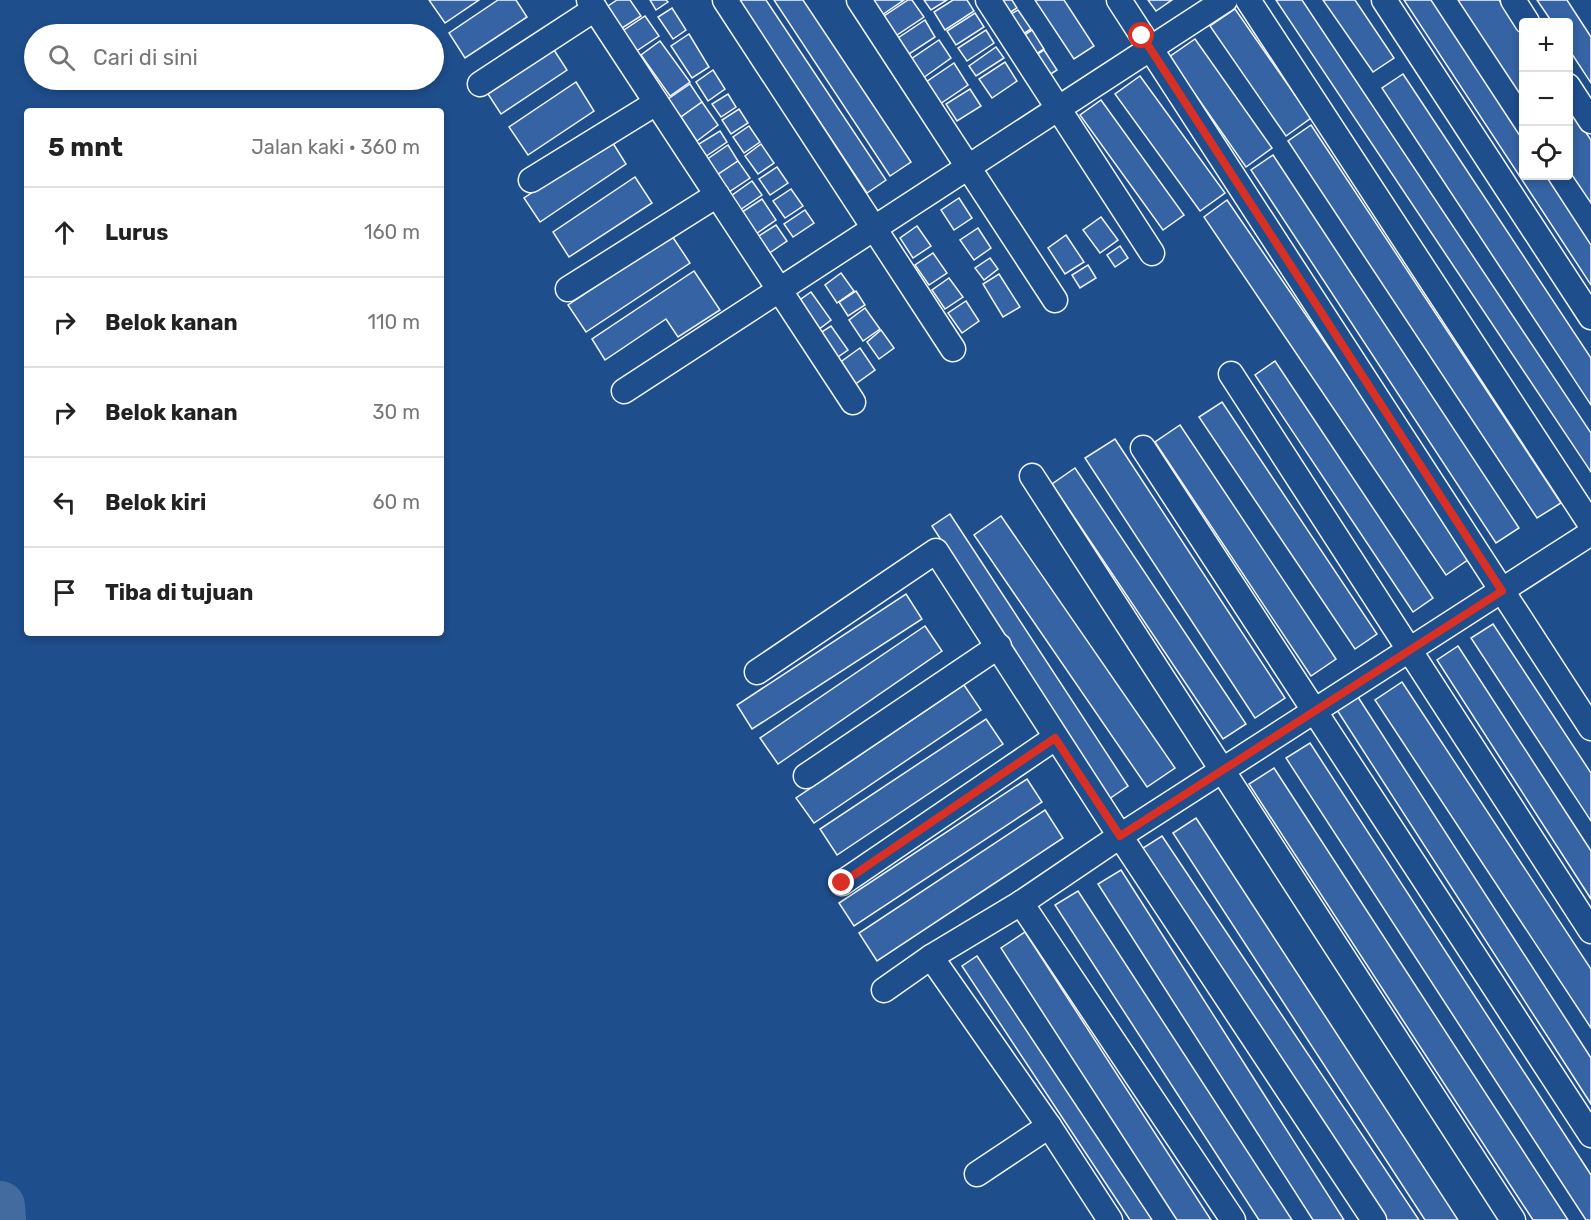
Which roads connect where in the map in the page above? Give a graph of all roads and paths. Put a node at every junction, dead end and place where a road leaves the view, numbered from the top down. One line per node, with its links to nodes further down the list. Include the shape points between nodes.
1 (725, 0): 20 (street)
2 (859, 0): 17 (street)
3 (988, 0): 15 (street)
4 (1119, 0): 11 (street)
5 (1225, 0): 11 (street)
6 (1248, 0): 32 (street)
7 (1384, 0): 25 (street)
8 (1513, 0): 10 (street)
9 (592, 5): 12 (street); 14 (street)
10 (1524, 18)
11 (1150, 49): 15 (street); 34 (street)
12 (480, 84)
13 (1573, 92): 16 (street)
14 (656, 103): 18 (street); 19 (street)
15 (1058, 109): 17 (street); 21 (street)
16 (1591, 121)
17 (968, 168): 20 (street); 24 (street)
18 (531, 180)
19 (717, 195): 22 (street); 23 (street)
20 (874, 228): 23 (street); 26 (street)
21 (1152, 253)
22 (568, 289)
23 (779, 290): 28 (street); 29 (street)
24 (1054, 300)
25 (1591, 317)
26 (953, 349)
27 (1231, 374): 36 (street)
28 (624, 391)
29 (853, 402)
30 (1143, 448): 38 (street)
31 (1032, 476): 41 (street)
32 (1591, 525)
33 (1591, 533): 34 (street)
34 (1502, 591): 36 (street); 39 (street)
35 (999, 646): 37 (street, via 936,551); 40 (street); 42 (street)
36 (1409, 650): 38 (street); 46 (street)
37 (757, 672)
38 (1315, 711): 41 (street); 50 (street)
39 (1591, 728)
40 (1055, 738): 43 (street); 44 (street)
41 (1223, 771): 43 (street); 55 (street)
42 (806, 776)
43 (1120, 836): 45 (street); 54 (street)
44 (842, 883)
45 (1021, 903): 47 (street); 53 (street)
46 (1591, 931)
47 (932, 957): 48 (street); 49 (street)
48 (884, 990)
49 (1049, 1126): 51 (street); 52 (street)
50 (1591, 1134)
51 (977, 1174)
52 (1110, 1220)
53 (1233, 1220)
54 (1374, 1220)
55 (1513, 1220)

